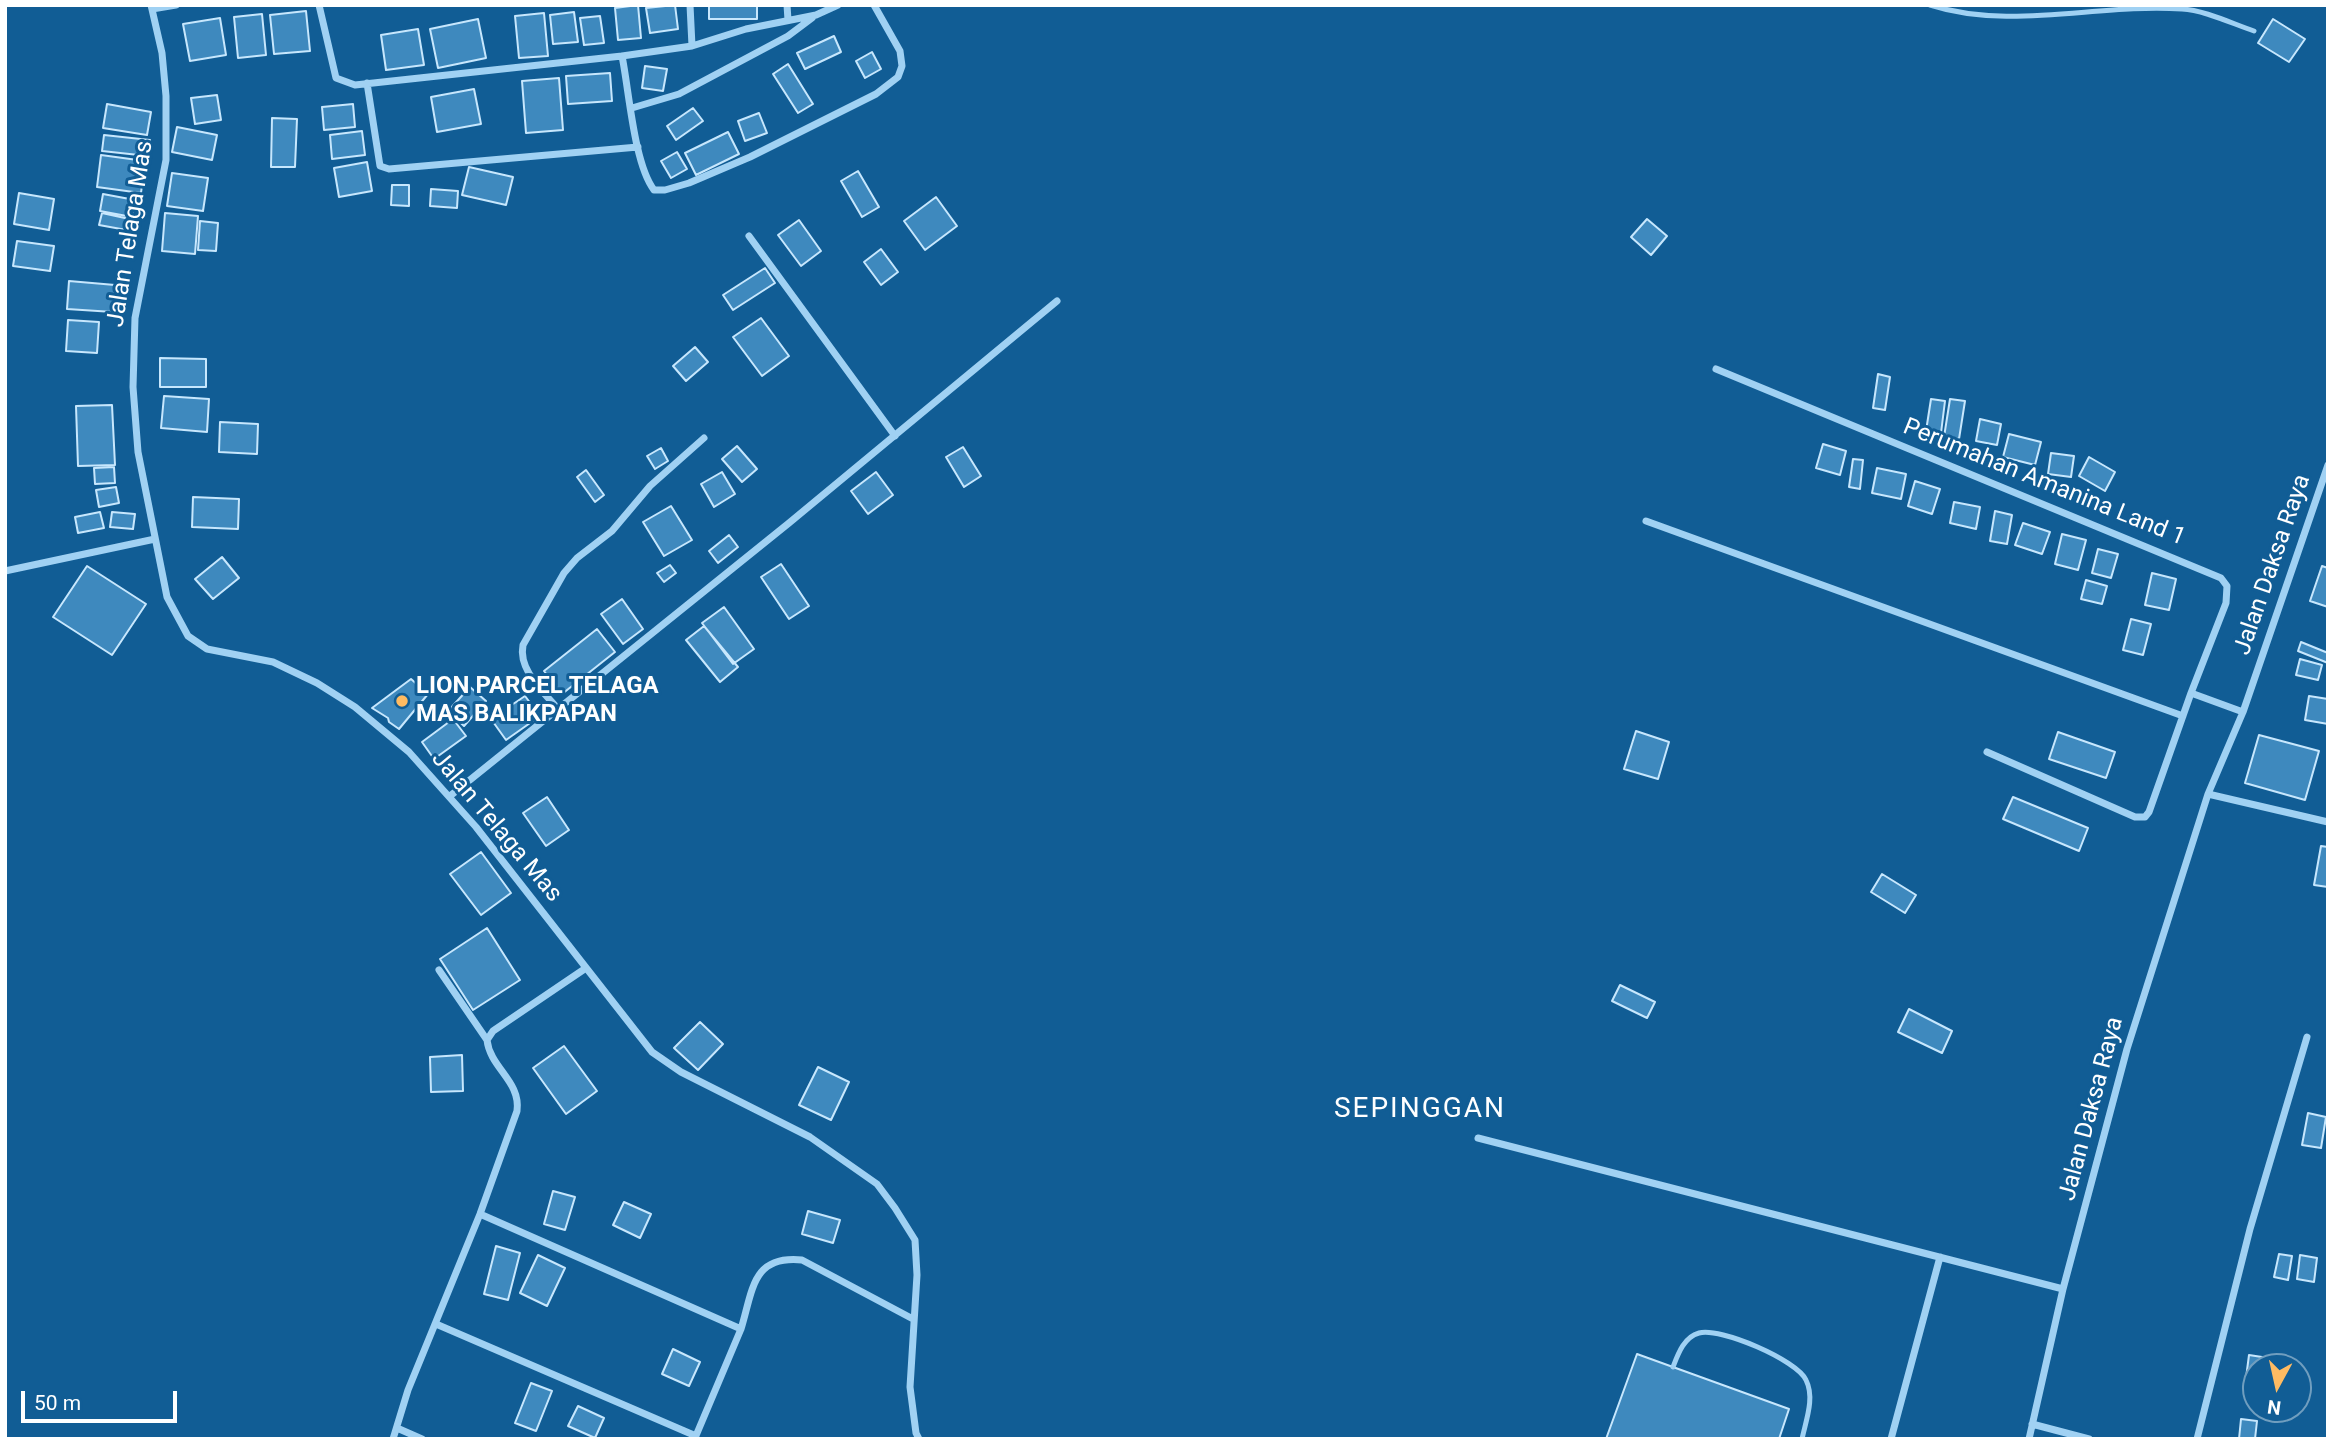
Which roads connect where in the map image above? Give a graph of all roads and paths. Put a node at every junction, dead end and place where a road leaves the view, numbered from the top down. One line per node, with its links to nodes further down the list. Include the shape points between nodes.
1 (176, 5): 8 (street)
2 (320, 5): 14 (street, via 336,78 355,85)
3 (690, 5): 12 (street)
4 (788, 5): 10 (street)
5 (838, 5): 9 (street)
6 (874, 5): 16 (street, via 900,51 902,66 898,77 876,94 750,157 665,190 654,190 647,180)
7 (1930, 5): 11 (lane, via 1956,14 2003,16 2186,9)
8 (151, 7): 24 (street, Jalan Telaga Mas, via 162,53 166,160 135,318 133,387 138,452)
9 (816, 15): 10 (street); 15 (street, via 788,36 678,94)
10 (788, 20): 12 (street)
11 (2254, 31)
12 (692, 46): 13 (street)
13 (622, 56): 14 (street); 15 (street)
14 (366, 83): 16 (street, via 380,166 389,169)
15 (632, 108): 16 (street)
16 (638, 147)
17 (749, 236): 20 (street)
18 (1057, 301): 20 (street)
19 (1716, 369): 26 (street, Perumahan Amanina Land 1, via 2221,578 2227,586 2226,603)
20 (895, 436): 27 (street)
21 (704, 438): 27 (street, via 571,566 523,645 525,667)
22 (2328, 465): 28 (street, Jalan Daksa Raya)
23 (1646, 521): 29 (street)
24 (155, 539): 25 (street); 32 (street, Jalan Telaga Mas, via 167,597 188,636 207,649 273,662 317,683 355,707 409,752)
25 (5, 570)
26 (2191, 693): 28 (street); 29 (street, Perumahan Amanina Land 1)
27 (558, 709): 32 (street)
28 (2243, 712): 31 (street, Jalan Daksa Raya)
29 (2183, 716): 30 (street, Perumahan Amanina Land 1, via 2145,817 2135,817)
30 (1987, 752)
31 (2208, 794): 33 (street); 41 (street, Jalan Daksa Raya, via 2127,1049)
32 (450, 796): 34 (street, Jalan Telaga Mas)
33 (2328, 822)
34 (586, 968): 37 (street, via 493,1031); 42 (street, Jalan Telaga Mas, via 652,1052 681,1072 810,1137 877,1184 915,1240)
35 (439, 970): 37 (street)
36 (2307, 1037): 56 (street, via 2250,1229)
37 (487, 1040): 39 (street, via 488,1050 518,1099)
38 (1478, 1138): 40 (street)
39 (480, 1214): 43 (street); 44 (street)
40 (1940, 1257): 41 (street); 53 (street)
41 (2063, 1289): 46 (street, Jalan Daksa Raya)
42 (913, 1319): 44 (street, via 802,1260 786,1258 771,1262 757,1277); 51 (street, Jalan Telaga Mas, via 910,1387)
43 (436, 1324): 47 (street); 48 (street)
44 (741, 1329): 48 (street)
45 (1673, 1367): 52 (lane, via 1683,1344 1697,1333 1713,1332 1791,1364 1805,1377 1810,1394)
46 (2032, 1424): 54 (street, Jalan Daksa Raya); 55 (street)
47 (397, 1428): 49 (street); 50 (street)
48 (695, 1437)
49 (393, 1439)
50 (422, 1439)
51 (919, 1439)
52 (1802, 1439)
53 (1891, 1439)
54 (2029, 1439)
55 (2089, 1439)
56 (2197, 1439)

